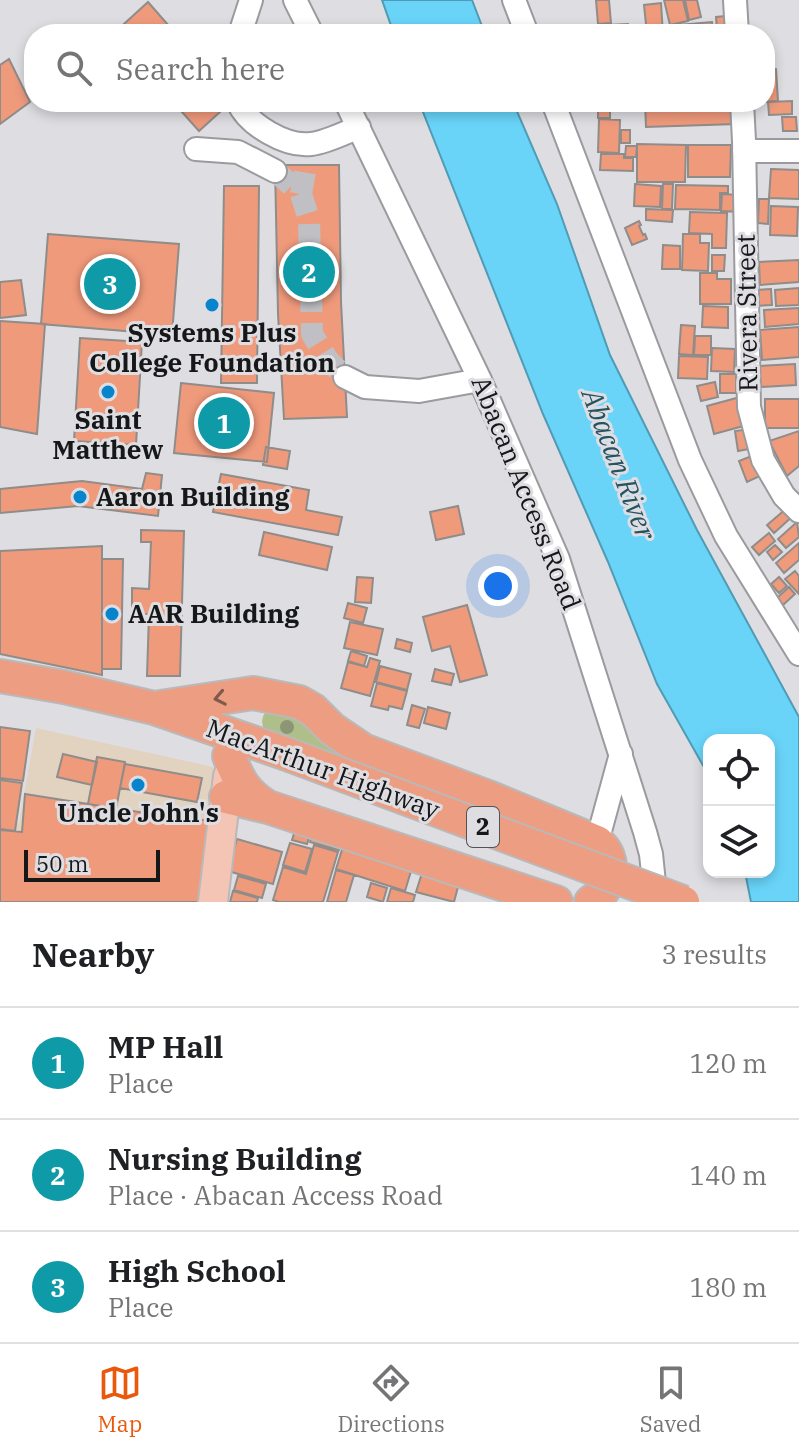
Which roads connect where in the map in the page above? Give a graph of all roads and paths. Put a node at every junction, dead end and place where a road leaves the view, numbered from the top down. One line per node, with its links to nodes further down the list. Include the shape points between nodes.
1 (251, 0): 5 (street)
2 (295, 0): 6 (street)
3 (514, 0): 7 (street)
4 (735, 0): 8 (street)
5 (243, 24)
6 (307, 24)
7 (523, 24)
8 (736, 24)
9 (244, 112): 13 (street, via 307,155)
10 (351, 112): 13 (street, Abacan Access Road)
11 (557, 112): 21 (street, via 690,460 726,536)
12 (742, 112): 15 (street, Rivera Street)
13 (359, 127): 19 (street, Abacan Access Road)
14 (196, 149): 17 (street, via 238,152)
15 (744, 151): 16 (street); 20 (street, Rivera Street, via 749,407 763,460)
16 (799, 151)
17 (275, 171)
18 (345, 377): 19 (street, via 365,387 419,391)
19 (480, 380): 25 (street, Abacan Access Road, via 558,559)
20 (799, 511)
21 (799, 654)
22 (2, 675): 24 (highway, MacArthur Highway / 2); 26 (highway, MacArthur Highway / 2)
23 (285, 699): 24 (highway, one-way to 24, via 241,694); 27 (highway, via 260,701 252,711 252,725); 30 (highway, via 307,706 376,756)
24 (154, 708): 27 (highway, MacArthur Highway / 2)
25 (621, 754): 30 (street); 34 (street, Abacan Access Road, via 651,854)
26 (229, 756): 27 (highway, MacArthur Highway / 2); 28 (main road); 29 (highway, via 239,781)
27 (274, 757): 33 (highway, MacArthur Highway / 2); 35 (highway, MacArthur Highway / 2, bridge)
28 (226, 797): 29 (highway); 31 (main road)
29 (268, 807): 32 (highway)
30 (597, 842): 33 (highway, via 611,862)
31 (213, 902)
32 (556, 902)
33 (601, 902)
34 (656, 902)
35 (683, 902)

